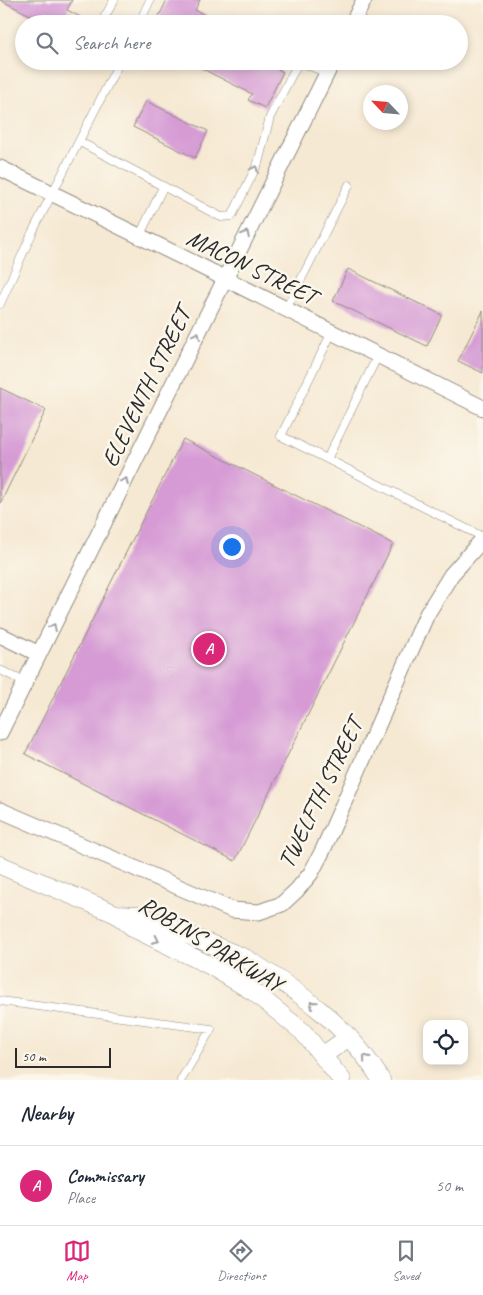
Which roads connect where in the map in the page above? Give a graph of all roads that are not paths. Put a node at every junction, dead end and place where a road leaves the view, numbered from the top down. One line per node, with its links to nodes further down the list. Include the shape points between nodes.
1 (114, 0): 4 (lane)
2 (364, 0): 6 (street)
3 (148, 1): 5 (lane)
4 (106, 15)
5 (142, 15)
6 (356, 15)
7 (116, 70): 10 (lane)
8 (294, 70): 13 (lane, one-way to 8, via 221,218 232,216 258,163 270,118)
9 (329, 70): 16 (street, ELEVENTH STREET, one-way to 9)
10 (80, 142): 13 (lane); 14 (lane)
11 (0, 168): 14 (street, MACON STREET)
12 (348, 185): 18 (lane)
13 (163, 187): 15 (lane)
14 (53, 194): 15 (street, MACON STREET); 17 (lane)
15 (139, 237): 16 (street, MACON STREET)
16 (225, 278): 18 (street, MACON STREET); 25 (street, ELEVENTH STREET, one-way to 16)
17 (0, 304)
18 (286, 309): 19 (street, MACON STREET)
19 (332, 332): 20 (street, MACON STREET); 22 (lane, via 281,436)
20 (378, 355): 21 (street, MACON STREET); 22 (lane)
21 (483, 408)
22 (327, 459): 23 (lane)
23 (483, 538): 29 (street, TWELFTH STREET, via 450,575 427,614 323,850 297,890 282,904 259,912 232,910)
24 (0, 635): 25 (street)
25 (39, 654): 27 (street, ELEVENTH STREET)
26 (0, 670): 27 (lane)
27 (25, 682): 28 (street, ELEVENTH STREET)
28 (0, 733)
29 (0, 810)
30 (0, 865): 31 (street, ROBINS PARKWAY)
31 (116, 914): 32 (street, ROBINS PARKWAY, via 139,915); 33 (street, ROBINS PARKWAY, one-way to 33, via 135,929 211,966)
32 (256, 965): 33 (street); 35 (street, ROBINS PARKWAY, one-way to 32, via 311,1002)
33 (241, 985): 36 (street, ROBINS PARKWAY, via 302,1032)
34 (0, 1001): 37 (lane, via 211,1029)
35 (349, 1037): 36 (street); 39 (street, ROBINS PARKWAY, one-way to 35)
36 (322, 1056): 38 (street, ROBINS PARKWAY)
37 (181, 1080)
38 (342, 1080)
39 (381, 1080)

